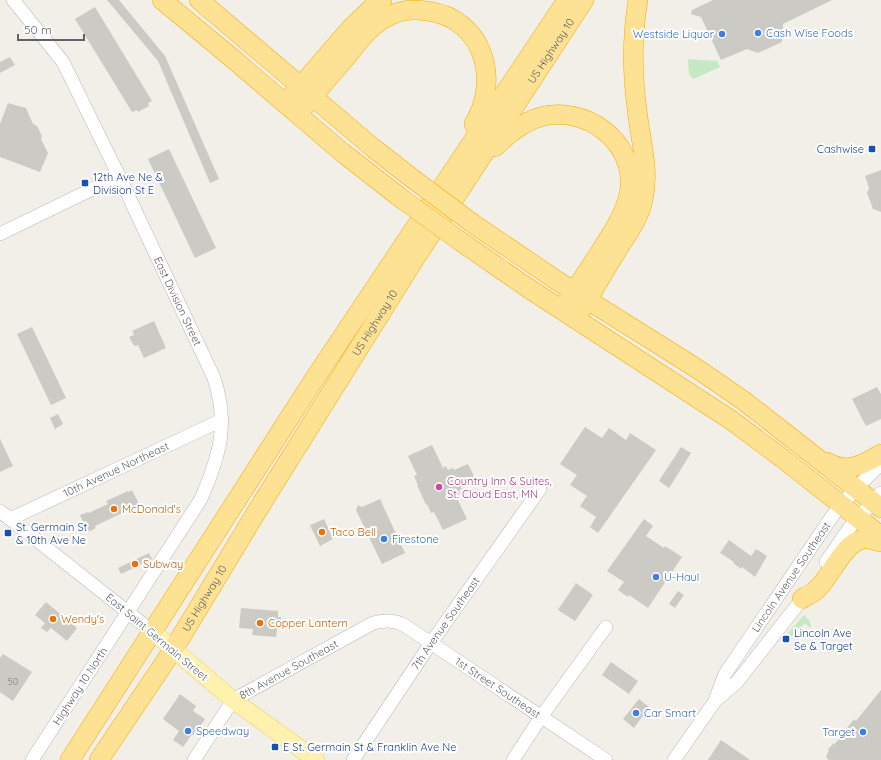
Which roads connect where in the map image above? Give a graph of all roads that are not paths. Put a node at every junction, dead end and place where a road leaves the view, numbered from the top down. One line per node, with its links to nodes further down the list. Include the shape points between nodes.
1 (13, 0): 10 (street, East Division Street, via 63,62)
2 (162, 0): 9 (highway)
3 (199, 0): 8 (highway)
4 (382, 0): 8 (highway, via 355,25)
5 (567, 0): 12 (highway, US Highway 10)
6 (584, 0): 11 (highway, US Highway 10)
7 (638, 0): 14 (highway, via 633,64 646,171 643,201 632,226)
8 (307, 91): 9 (highway); 12 (highway, via 369,30 397,12 435,12 452,19 466,30 478,45 485,64 485,96 477,120); 14 (highway, bridge, via 372,147 472,223)
9 (292, 109): 15 (highway, bridge, via 402,199)
10 (118, 176): 13 (street); 16 (street, East Division Street, via 214,378 220,398)
11 (457, 195): 14 (highway, via 500,143 519,128 539,118 570,115 605,130 618,144 627,165 630,174 629,196); 34 (highway, US Highway 10, via 266,496)
12 (432, 202): 32 (highway, US Highway 10, via 315,378)
13 (0, 234)
14 (581, 295): 15 (highway); 18 (highway, via 744,401)
15 (569, 315): 23 (highway, via 732,420)
16 (222, 420): 24 (street, 10th Avenue Northeast); 29 (street, East Division Street, via 219,452 201,499)
17 (881, 454): 18 (highway, via 851,468 835,466)
18 (814, 456): 20 (highway)
19 (881, 464): 20 (street, Lincoln Avenue Southeast)
20 (856, 488): 22 (highway); 23 (street, Lincoln Avenue Southeast)
21 (540, 489): 33 (street, 7th Avenue Southeast)
22 (878, 501): 25 (street, Lincoln Avenue Southeast)
23 (842, 504): 25 (highway); 36 (street, Lincoln Avenue Southeast, via 725,674)
24 (5, 515): 29 (street, East Saint Germain Street)
25 (858, 517): 26 (highway); 28 (street, Lincoln Avenue Southeast)
26 (881, 536)
27 (881, 542): 28 (highway, via 868,538 853,544 815,591)
28 (802, 599): 36 (street, Lincoln Avenue Southeast, via 736,682)
29 (127, 612): 32 (street, East Saint Germain Street); 38 (street, Highway 10 North)
30 (388, 620): 33 (street, 1st Street Southeast, via 404,625); 35 (street, 8th Avenue Southeast, via 373,623)
31 (606, 627): 37 (street)
32 (152, 632): 34 (main road, East Saint Germain Street); 39 (highway, US Highway 10)
33 (431, 643): 37 (street, 1st Street Southeast); 43 (street, 7th Avenue Southeast)
34 (173, 650): 35 (main road, East Saint Germain Street); 40 (highway, US Highway 10)
35 (233, 700): 41 (street); 42 (main road, East Saint Germain Street)
36 (715, 701): 46 (street, Lincoln Avenue Southeast)
37 (541, 717): 44 (street); 45 (street, 1st Street Southeast)
38 (32, 760)
39 (70, 760)
40 (99, 760)
41 (194, 760)
42 (316, 760)
43 (353, 760)
44 (513, 760)
45 (606, 760)
46 (674, 760)

